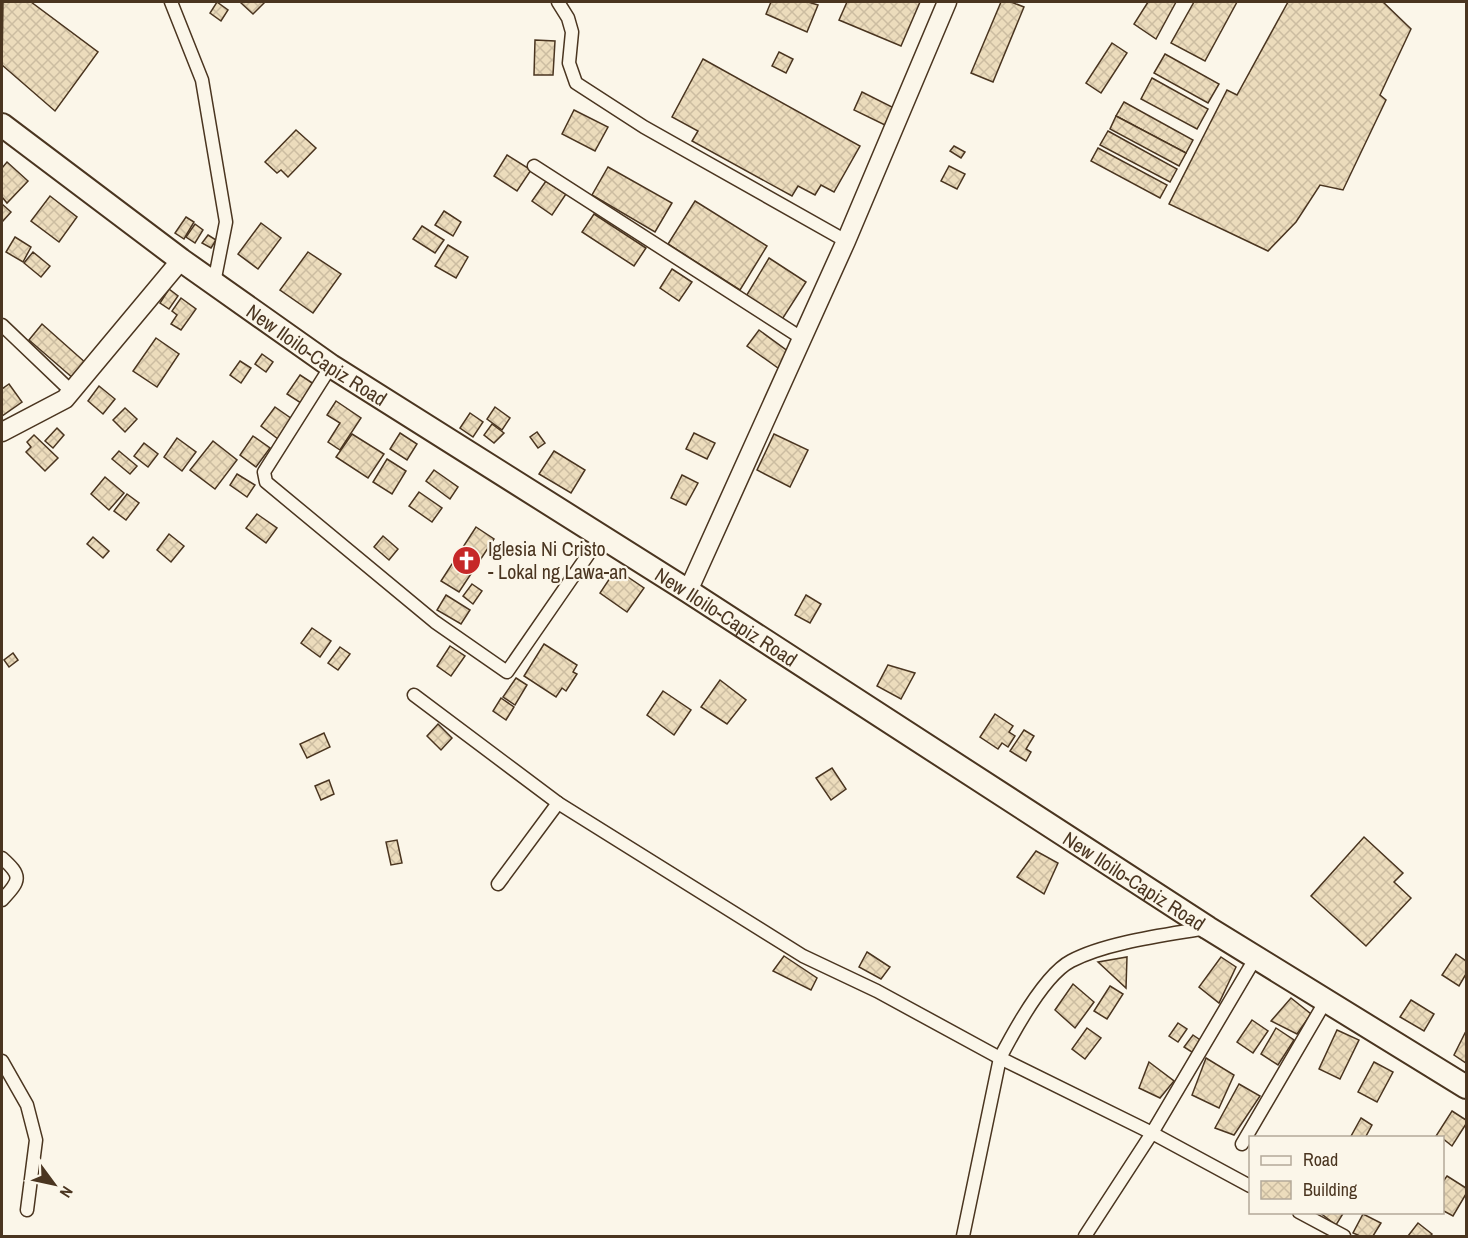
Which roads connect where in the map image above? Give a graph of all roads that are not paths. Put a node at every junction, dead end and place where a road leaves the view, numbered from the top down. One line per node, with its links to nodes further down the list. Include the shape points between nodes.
1 (171, 2): 8 (street, via 202,80 226,222)
2 (558, 2): 6 (street, via 572,32 569,63 576,83 644,127)
3 (946, 2): 6 (main road)
4 (2, 125): 7 (highway, New Iloilo-Capiz Road)
5 (534, 166): 10 (street)
6 (846, 241): 10 (main road)
7 (181, 260): 8 (highway, New Iloilo-Capiz Road); 12 (main road)
8 (214, 283): 11 (highway, New Iloilo-Capiz Road)
9 (2, 325): 12 (street)
10 (802, 339): 15 (main road)
11 (332, 366): 14 (highway, New Iloilo-Capiz Road); 14 (street, via 264,472 266,482 435,622 507,672)
12 (72, 392): 13 (main road)
13 (2, 432)
14 (601, 536): 15 (highway, New Iloilo-Capiz Road)
15 (688, 591): 21 (highway, New Iloilo-Capiz Road)
16 (414, 695): 17 (street)
17 (558, 803): 19 (street); 24 (street, via 803,956)
18 (2, 858): 20 (street, via 17,877)
19 (498, 884)
20 (2, 900)
21 (1208, 928): 22 (highway, New Iloilo-Capiz Road); 24 (street, via 1149,938 1070,962 1051,979)
22 (1256, 957): 23 (highway, New Iloilo-Capiz Road); 27 (street)
23 (1324, 1002): 26 (highway, New Iloilo-Capiz Road); 28 (street)
24 (1000, 1058): 27 (street); 32 (street)
25 (2, 1061): 30 (street, via 27,1105 36,1140)
26 (1467, 1087)
27 (1152, 1133): 29 (street); 33 (street)
28 (1242, 1144)
29 (1249, 1185)
30 (27, 1210)
31 (1303, 1214): 34 (street)
32 (963, 1236)
33 (1085, 1236)
34 (1344, 1236)

